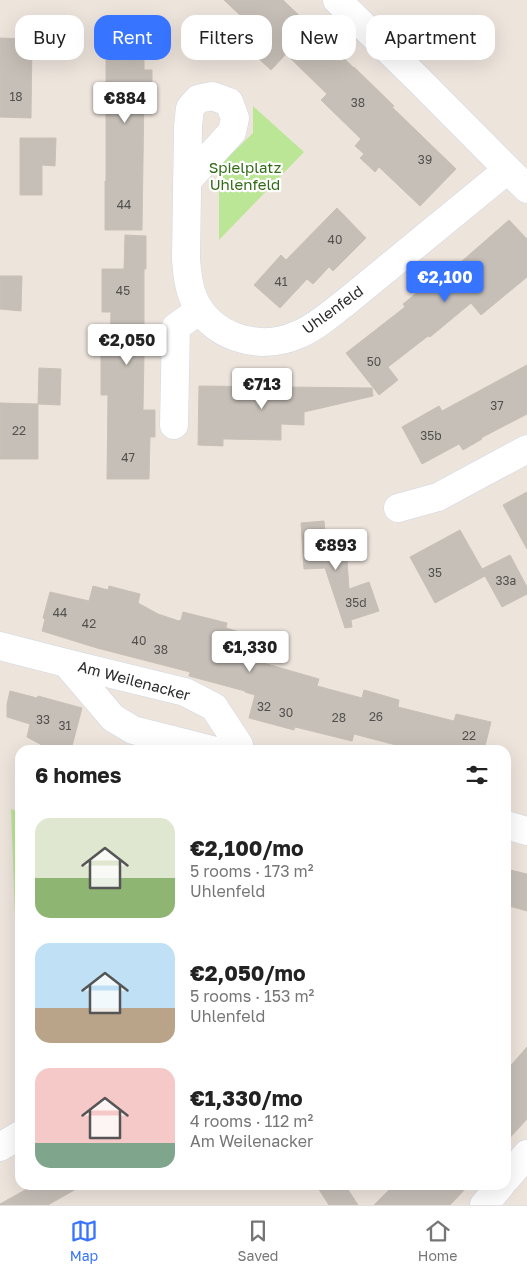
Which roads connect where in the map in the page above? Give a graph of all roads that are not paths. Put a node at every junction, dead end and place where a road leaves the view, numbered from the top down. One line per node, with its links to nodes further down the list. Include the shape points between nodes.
1 (337, 0): 2 (street)
2 (508, 170): 4 (street); 5 (street, Uhlenfeld, via 345,303 296,336 272,342 250,342 213,325)
3 (187, 181): 5 (street, Uhlenfeld, via 186,259 192,297)
4 (527, 189)
5 (200, 310): 6 (street, via 176,327)
6 (174, 425)
7 (527, 449): 8 (street, via 438,497)
8 (398, 508)
9 (0, 646): 10 (street, Am Weilenacker)
10 (66, 663): 11 (street, Am Weilenacker, via 113,718 133,730); 12 (street, Am Weilenacker, via 185,692 214,707)
11 (192, 745)
12 (235, 745)
13 (511, 826): 14 (street)
14 (527, 831)
15 (15, 1138): 16 (street)
16 (0, 1147)
17 (527, 1154): 18 (street)
18 (511, 1172)
19 (497, 1190): 20 (street)
20 (484, 1205)

